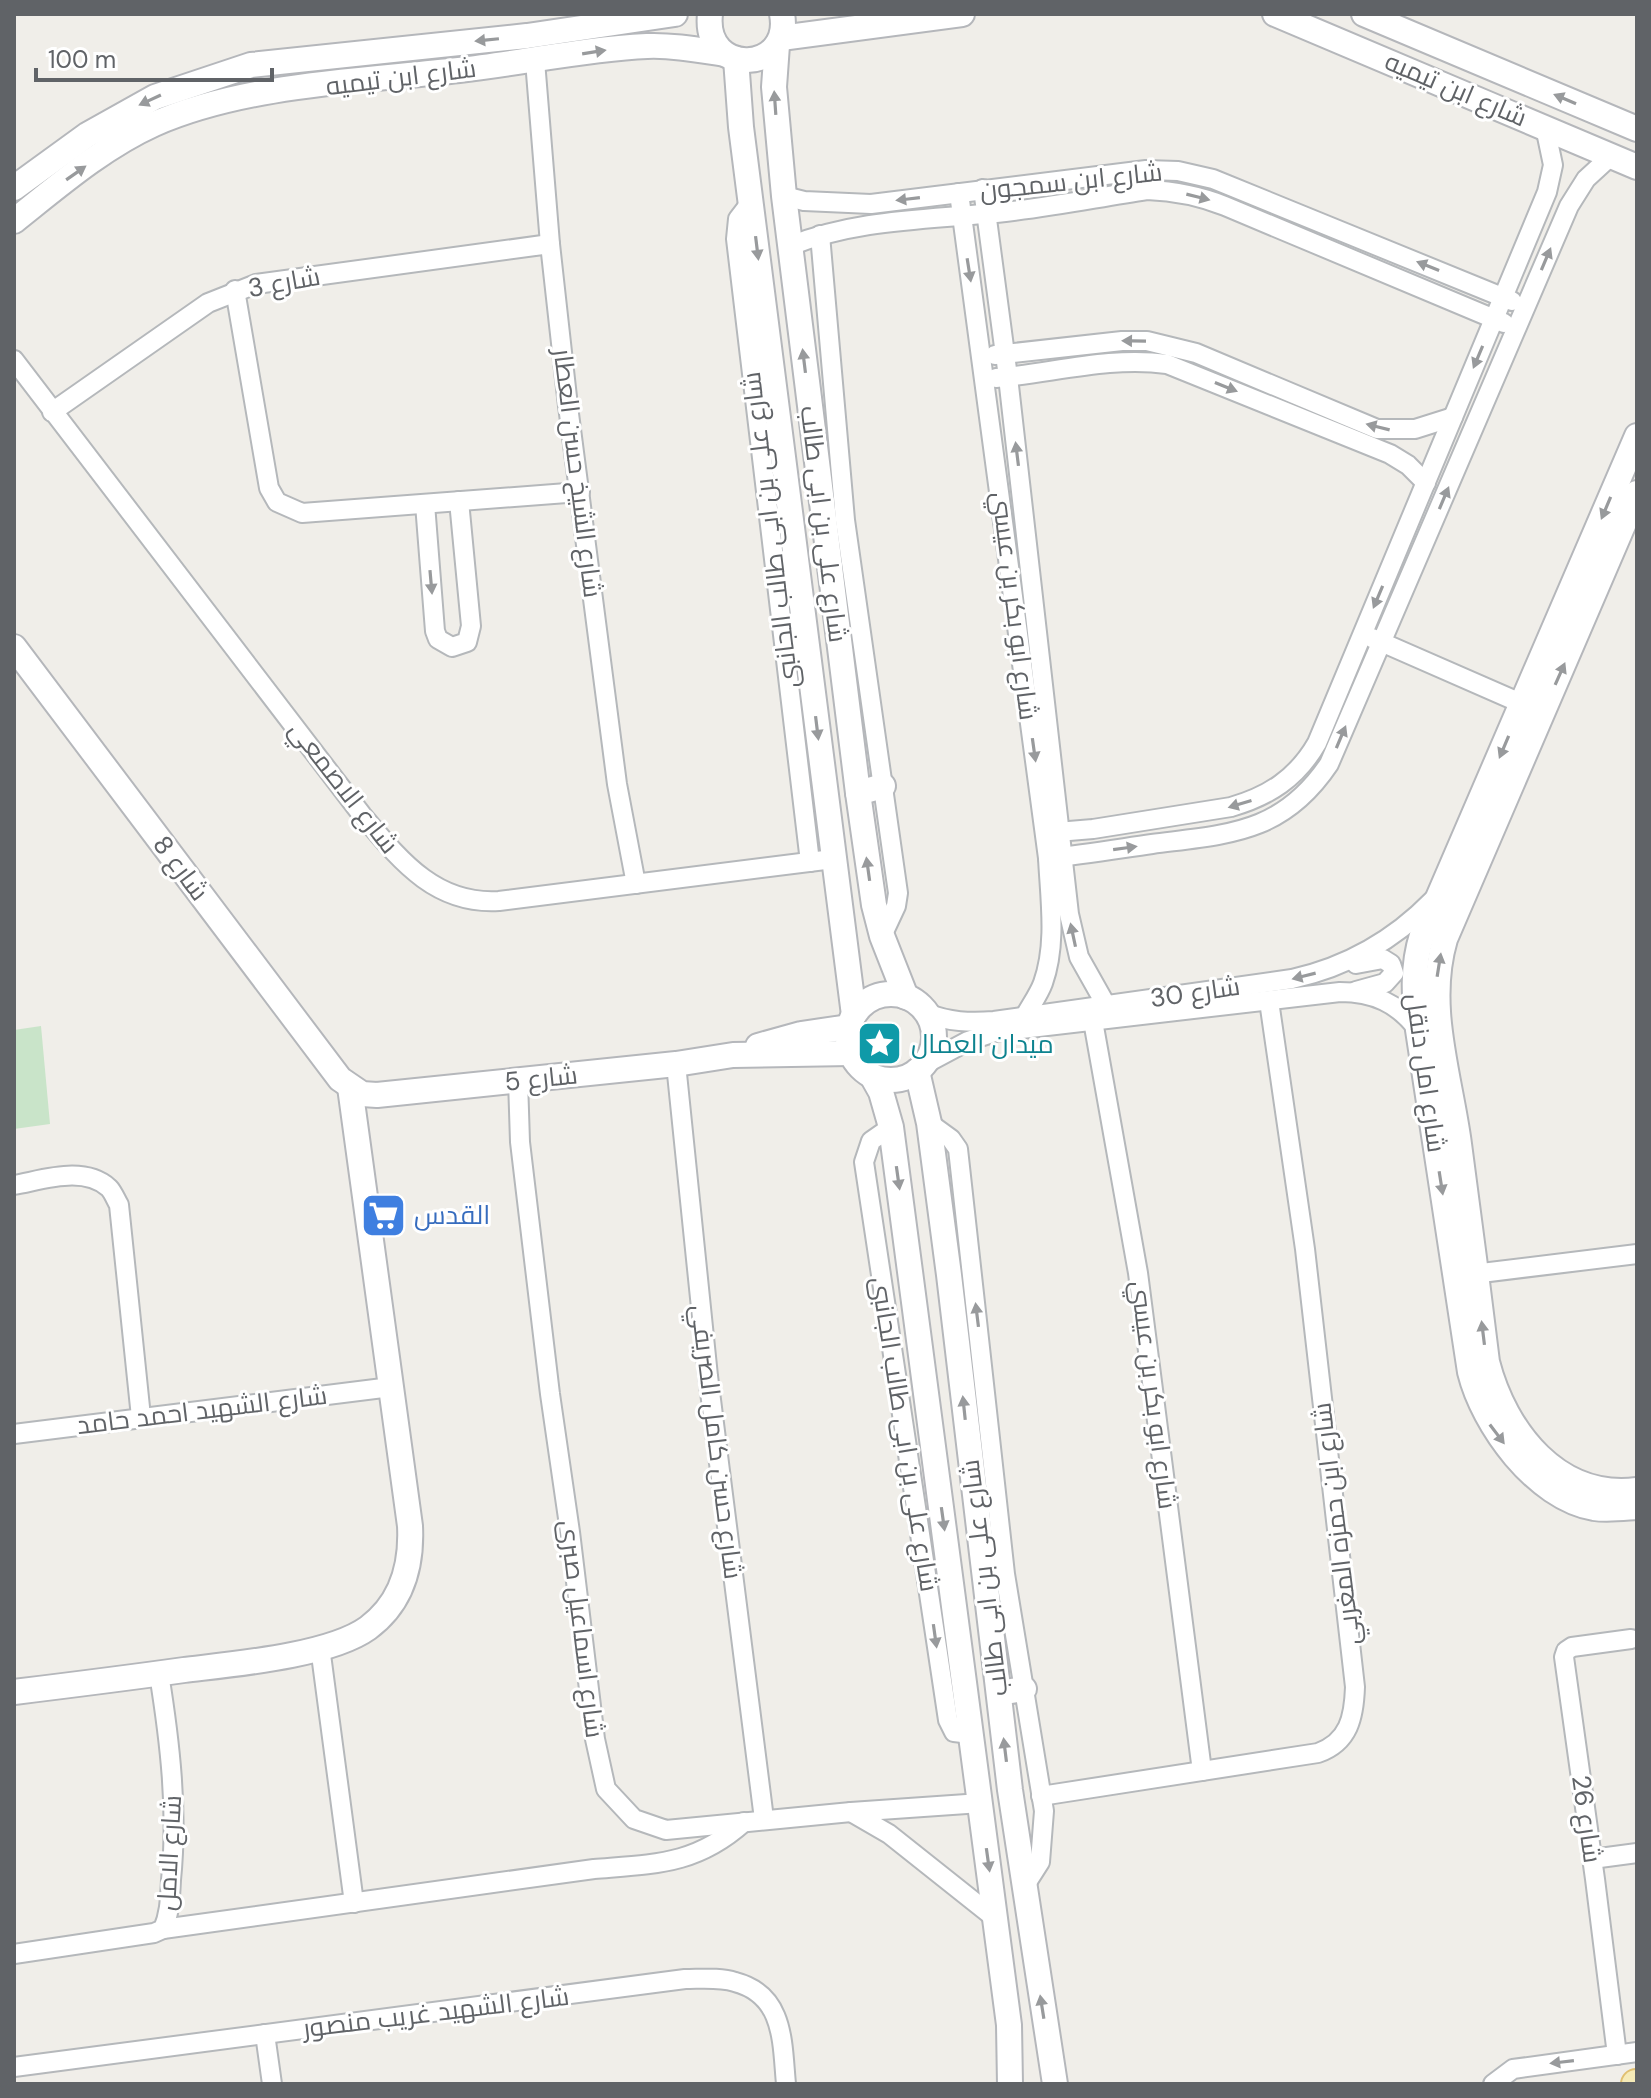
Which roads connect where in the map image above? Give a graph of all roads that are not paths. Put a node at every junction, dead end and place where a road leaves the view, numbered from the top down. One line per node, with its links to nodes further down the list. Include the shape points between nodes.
1 (675, 14): 18 (street, شارع ابن تيميه, one-way to 18, via 527,36 251,65 144,102)
2 (710, 14): 10 (street, شارع على بن ابى طالب, via 711,36)
3 (962, 14): 8 (street)
4 (1275, 14): 9 (street, شارع ابن تيميه)
5 (1352, 14): 9 (street, via 1351,26)
6 (1364, 14): 7 (street, شارع ابن تيميه)
7 (1402, 30): 11 (street, via 1387,38); 14 (street, شارع ابن تيميه, one-way to 7)
8 (780, 32): 10 (street, via 763,57); 22 (street, شارع على بن ابى طالب, one-way to 8, via 774,97)
9 (1340, 40): 11 (street, شارع ابن تيميه)
10 (731, 57): 12 (street, شارع ابن تيميه, one-way to 10, via 647,46); 56 (street, شارع على بن ابى طالب, one-way to 56)
11 (1384, 59): 13 (street, شارع ابن تيميه)
12 (535, 61): 25 (street, شارع ابن تيميه, one-way to 12, via 122,141 220,101); 27 (street, شارع الشيخ حسن العطار)
13 (1545, 127): 15 (street, شارع ابن تيميه); 30 (street, via 1552,155 1550,183)
14 (1637, 129)
15 (1611, 156): 16 (street, شارع ابن تيميه); 31 (street, one-way to 15, via 1577,192)
16 (1637, 167)
17 (1146, 170): 19 (street, شارع ابن سمجون); 20 (street); 30 (street, شارع ابن سمجون, one-way to 17, via 1213,179)
18 (14, 188)
19 (983, 189): 21 (street, شارع ابن سمجون); 23 (street, شارع ابو بكر بن عيسي)
20 (1147, 190): 23 (street, شارع ابن سمجون); 32 (street, شارع ابن سمجون, one-way to 32, via 1208,200)
21 (959, 193): 22 (street, شارع ابن سمجون, one-way to 22, via 871,204); 24 (street, شارع ابو بكر بن عيسي)
22 (784, 196): 28 (street, شارع على بن ابى طالب)
23 (985, 214): 24 (street, شارع ابن سمجون); 34 (street, شارع ابو بكر بن عيسي)
24 (961, 216): 26 (street, شارع ابن سمجون, via 870,224); 35 (street, شارع ابو بكر بن عيسي, one-way to 35)
25 (14, 221)
26 (820, 235): 28 (street, شارع ابن سمجون); 42 (street)
27 (550, 244): 29 (street, شارع 3); 44 (street, شارع الشيخ حسن العطار)
28 (790, 246): 42 (street, شارع على بن ابى طالب, one-way to 28)
29 (235, 290): 39 (street, شارع 3, via 208,303); 47 (street, via 264,471 277,502 302,513)
30 (1503, 297): 31 (street, شارع ابن سمجون); 32 (street)
31 (1526, 306): 33 (street)
32 (1494, 319): 33 (street, شارع ابن سمجون); 40 (street, one-way to 40)
33 (1517, 328): 49 (street, one-way to 33)
34 (1004, 354): 35 (street); 37 (street, شارع ابو بكر بن عيسي); 40 (street, one-way to 34, via 1415,429 1377,429 1196,353 1147,341)
35 (982, 356): 38 (street, شارع ابو بكر بن عيسي)
36 (14, 360): 39 (street, شارع الاصمعي)
37 (1008, 377): 38 (street); 43 (street, one-way to 43, via 1121,362 1167,364 1390,454); 54 (street, شارع ابو بكر بن عيسي, one-way to 37)
38 (986, 379): 54 (street, شارع ابو بكر بن عيسي, one-way to 54)
39 (52, 412): 57 (street, شارع الاصمعي, via 362,815 421,876 440,890 478,903)
40 (1453, 417): 43 (street)
41 (1636, 440): 51 (street, شارع امل دنقل, one-way to 51)
42 (827, 451): 52 (street, via 845,520); 53 (street, شارع على بن ابى طالب)
43 (1426, 483): 48 (street, one-way to 48)
44 (580, 492): 46 (street); 57 (street, شارع الشيخ حسن العطار, via 617,784)
45 (1637, 493): 51 (street, شارع امل دنقل, one-way to 45)
46 (459, 501): 47 (street); 47 (street, one-way to 46, via 435,631 452,647 471,635)
47 (425, 504)
48 (1363, 633): 49 (street); 54 (street, one-way to 54, via 1307,762 1289,780 1231,807)
49 (1381, 642): 51 (street); 55 (street, one-way to 49, via 1230,833 1282,812 1307,795 1329,764)
50 (14, 647): 76 (street, شارع 8)
51 (1532, 708): 58 (street, شارع امل دنقل, one-way to 58); 81 (street, شارع امل دنقل, one-way to 51, via 1459,1141 1438,1016 1437,971)
52 (883, 786): 53 (street); 59 (street, via 898,893)
53 (858, 793): 59 (street, شارع على بن ابى طالب, one-way to 53)
54 (1053, 832): 55 (street, شارع ابو بكر بن عيسي)
55 (1056, 857): 64 (street, شارع ابو بكر بن عيسي, one-way to 55, via 1079,957); 66 (street, شارع ابو بكر بن عيسي, via 1048,965)
56 (822, 861): 57 (street, شارع الاصمعي); 67 (street, شارع على بن ابى طالب)
57 (636, 884)
58 (1440, 892): 60 (street, شارع 30, via 1400,930); 69 (street, شارع امل دنقل, via 1416,955)
59 (882, 936): 62 (street, شارع على بن ابى طالب)
60 (1345, 963): 61 (street, via 1383,959 1393,968 1389,981); 64 (street, شارع 30, one-way to 64, via 1292,979)
61 (1354, 992): 63 (street, شارع 30); 69 (street, شارع 30, via 1395,1006)
62 (906, 997): 65 (street); 67 (street, via 877,997)
63 (1269, 1001): 68 (street, شارع 30); 94 (street, شارع ابن حمزه المغربي, via 1306,1259 1354,1711 1346,1733 1329,1749)
64 (1106, 1005): 66 (street, شارع 30)
65 (926, 1013): 66 (street, شارع 30, via 977,1023); 73 (street, via 934,1041)
66 (1025, 1016)
67 (852, 1021): 70 (street); 71 (street, شارع 5)
68 (1093, 1021): 73 (street, شارع 30, via 986,1034); 94 (street, شارع ابو بكر بن عيسي, via 1138,1273)
69 (1418, 1030): 81 (street, شارع امل دنقل, one-way to 81)
70 (851, 1053): 71 (street, شارع 5); 74 (street)
71 (733, 1055): 72 (street, شارع 5)
72 (676, 1064): 75 (street, شارع 5); 98 (street, شارع حسن كامل الصريفي, via 708,1376)
73 (920, 1068): 74 (street, via 903,1078); 77 (street, شارع على بن ابى طالب)
74 (872, 1076): 78 (street, شارع على بن ابى طالب)
75 (518, 1080): 76 (street, شارع 5, via 377,1095); 99 (street, شارع اسماعيل صبرى, via 520,1142 550,1394 606,1789 634,1819 666,1830)
76 (350, 1087): 82 (street)
77 (929, 1123): 78 (street); 87 (street, شارع على بن ابى طالب, one-way to 77, via 960,1273)
78 (891, 1127): 96 (street, شارع على بن ابى طالب, one-way to 96)
79 (14, 1185): 83 (street, via 74,1175 110,1188 119,1205)
80 (1637, 1254): 81 (street)
81 (1466, 1275): 85 (street, شارع امل دنقل, one-way to 81, via 1607,1491 1573,1482 1522,1435 1493,1385); 86 (street, شارع امل دنقل, one-way to 86, via 1473,1386 1498,1435 1563,1497 1593,1508)
82 (391, 1387): 83 (street, شارع الشهيد احمد حامد); 89 (street, via 410,1526 409,1566 386,1611 368,1628)
83 (141, 1417): 84 (street, شارع الشهيد احمد حامد)
84 (14, 1434)
85 (1637, 1490)
86 (1637, 1507)
87 (994, 1576): 91 (street); 93 (street, شارع على بن ابى طالب)
88 (1631, 1639): 101 (street, شارع 26, via 1580,1645 1564,1657)
89 (320, 1647): 90 (street); 103 (street)
90 (159, 1674): 92 (street); 105 (street, شارع الامل, via 174,1827 169,1911)
91 (1024, 1689): 93 (street); 95 (street)
92 (14, 1692)
93 (999, 1693): 102 (street, شارع على بن ابى طالب, one-way to 93)
94 (1202, 1771): 95 (street, شارع ابن حمزه المغربي)
95 (1041, 1796): 102 (street, via 1043,1849)
96 (981, 1803): 97 (street, شارع اسماعيل صبرى); 104 (street, شارع على بن ابى طالب, one-way to 104)
97 (851, 1812): 98 (street, شارع اسماعيل صبرى); 104 (street, via 889,1834)
98 (764, 1819): 99 (street, شارع اسماعيل صبرى)
99 (744, 1821): 103 (street, via 722,1841 666,1862)
100 (1637, 1853): 101 (street)
101 (1592, 1859): 109 (street, شارع 26)
102 (1024, 1887): 114 (street, شارع على بن ابى طالب, one-way to 102)
103 (354, 1903): 105 (street)
104 (996, 1919): 113 (street, شارع على بن ابى طالب)
105 (163, 1929): 106 (street, شارع الامل)
106 (14, 1954)
107 (265, 2034): 110 (street, شارع الشهيد غريب منصور); 111 (street); 112 (street, شارع الشهيد غريب منصور, via 677,1979 735,1982 774,2009)
108 (1637, 2052): 109 (street)
109 (1617, 2055): 115 (street, one-way to 115, via 1513,2069)
110 (14, 2067)
111 (272, 2084)
112 (786, 2084)
113 (1010, 2084)
114 (1055, 2084)
115 (1493, 2084)

